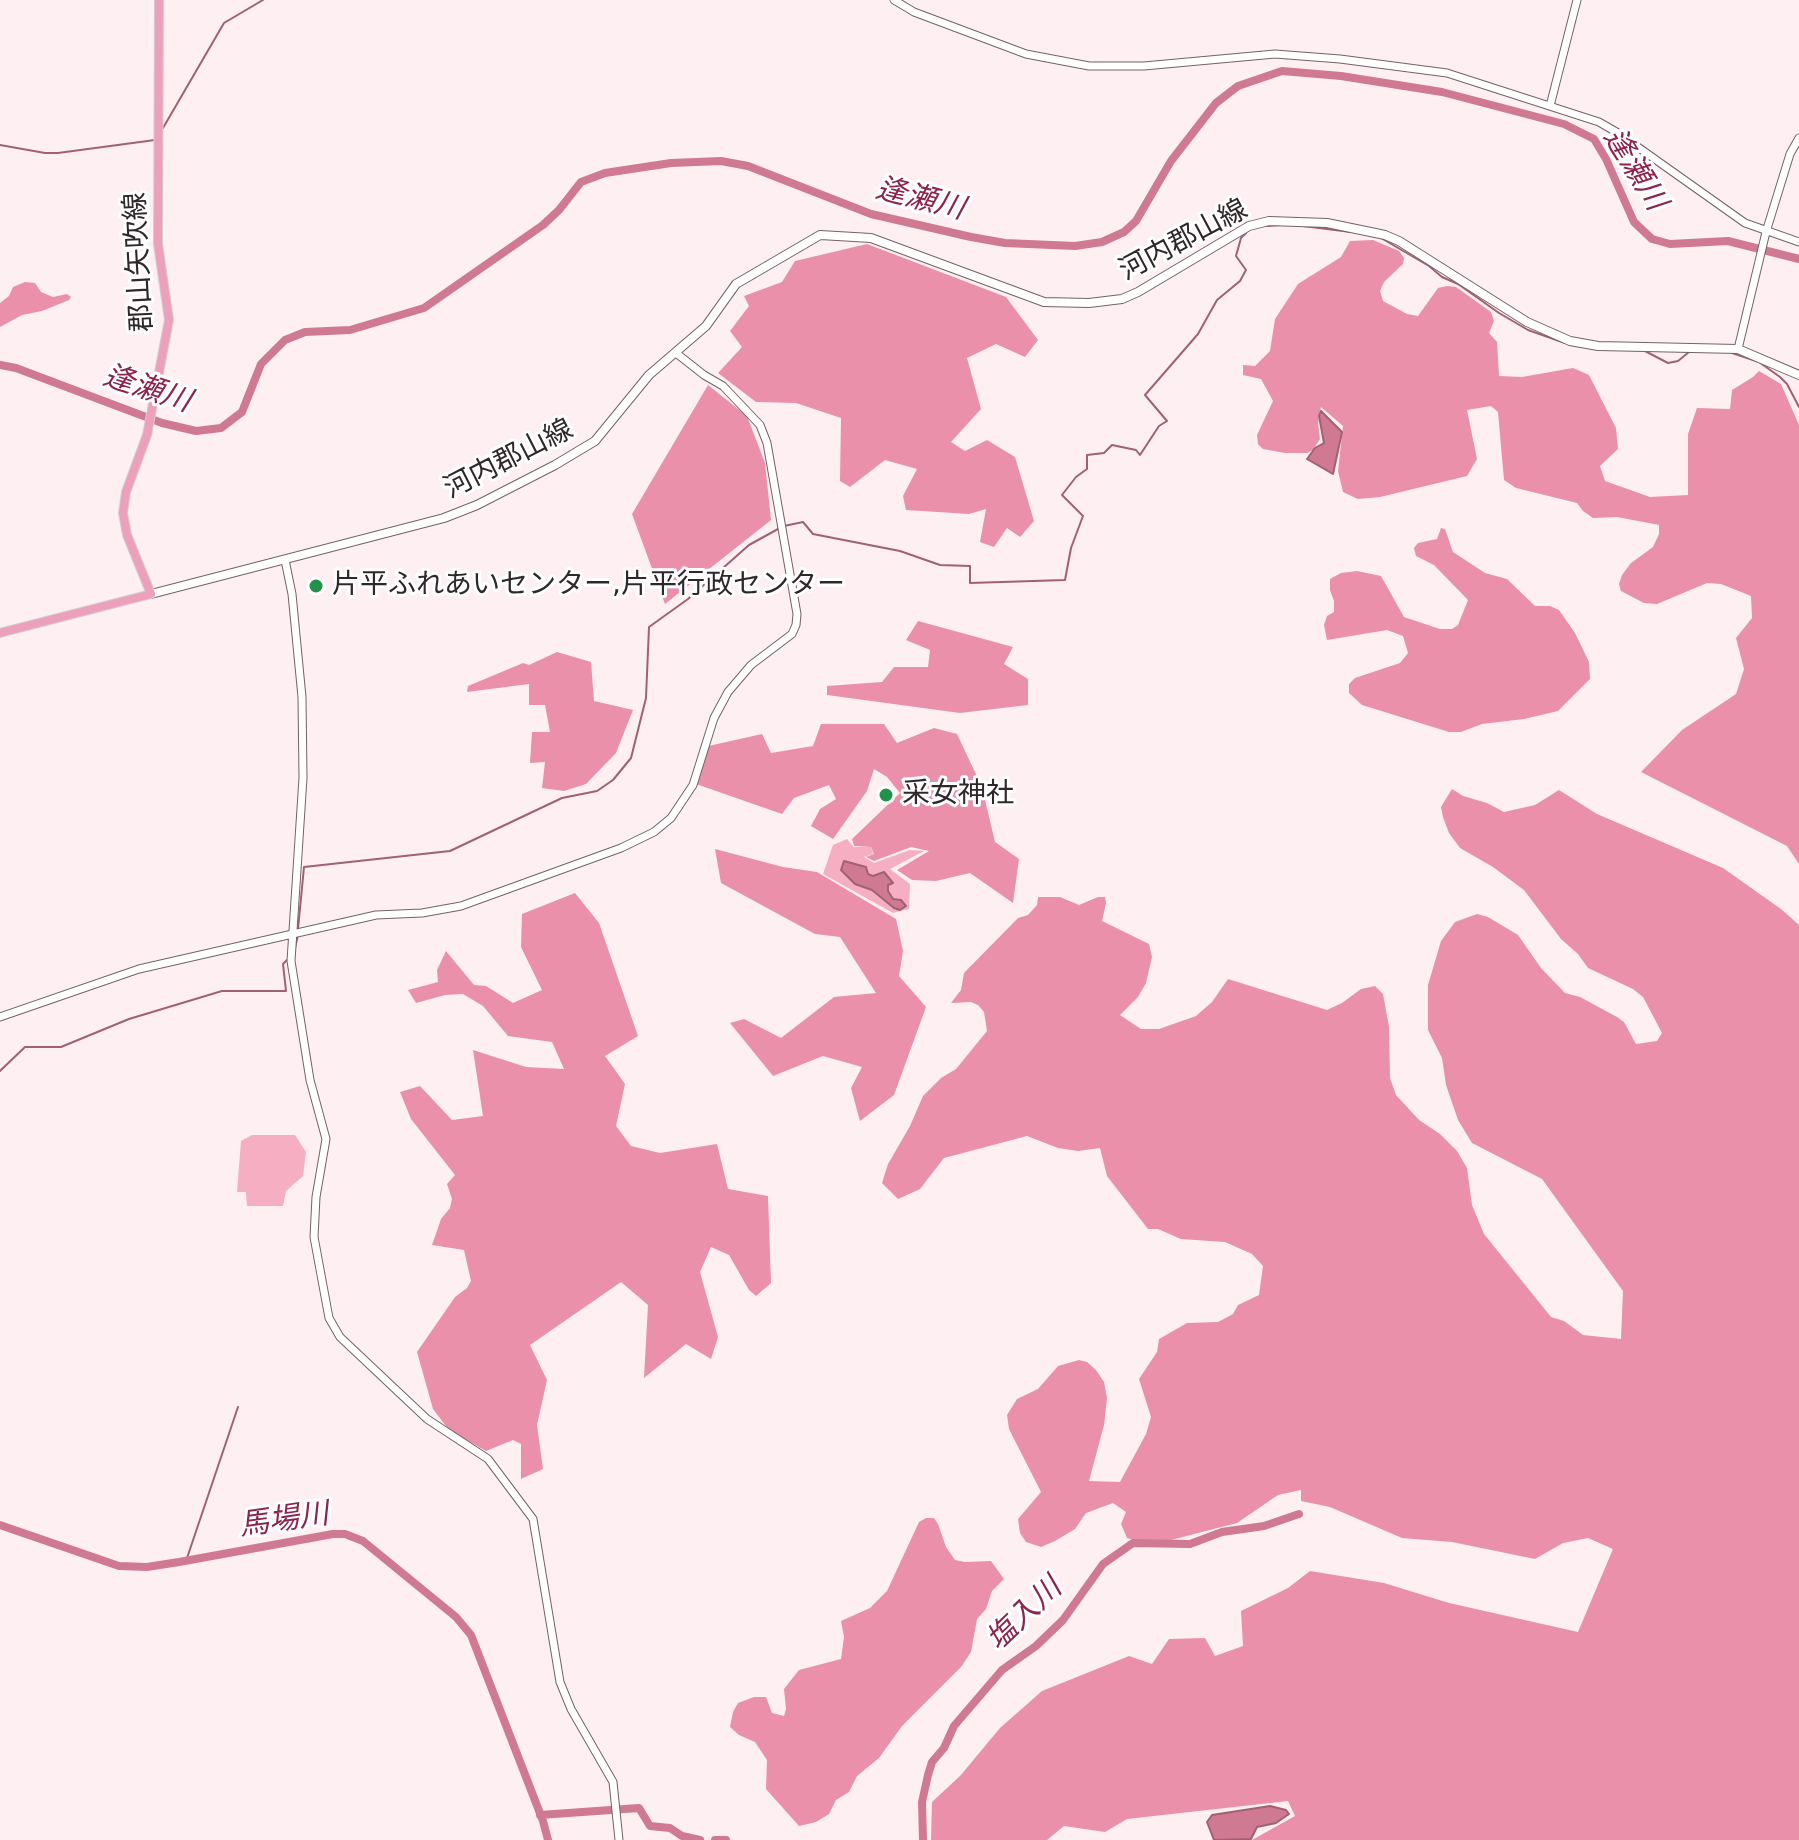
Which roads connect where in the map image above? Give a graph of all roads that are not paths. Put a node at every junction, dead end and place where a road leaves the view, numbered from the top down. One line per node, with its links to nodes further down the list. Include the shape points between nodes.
1 (159, 0): 12 (main road, 郡山矢吹線, via 158,244 169,320 147,435 123,513)
2 (894, 0): 4 (street, via 998,44 1067,63 1129,66 1275,54 1312,56 1438,71)
3 (1577, 0): 4 (street)
4 (1550, 106): 6 (street, via 1618,133)
5 (1799, 138): 6 (street)
6 (1765, 234): 7 (street); 8 (street)
7 (1799, 242)
8 (1738, 349): 9 (main road, 河内郡山線, via 1570,341 1527,322 1385,235 1353,227 1269,221 1249,226 1138,292 1089,303 1044,302 871,238 820,235 736,284 706,326); 10 (main road, 河内郡山線)
9 (676, 353): 11 (main road, 河内郡山線, via 649,375 595,441 555,465 444,518); 14 (street, via 723,386 760,425 797,614 792,634 751,665 728,692 682,804 640,840 483,899)
10 (1799, 375)
11 (285, 560): 12 (main road, 河内郡山線); 14 (street, via 302,697 302,820)
12 (151, 594): 13 (main road)
13 (0, 633)
14 (292, 934): 15 (street, via 139,969); 16 (street, via 299,1017 326,1139 314,1237 329,1318 340,1337 427,1419 488,1459 533,1519 560,1682 613,1782)
15 (0, 1017)
16 (619, 1840)

